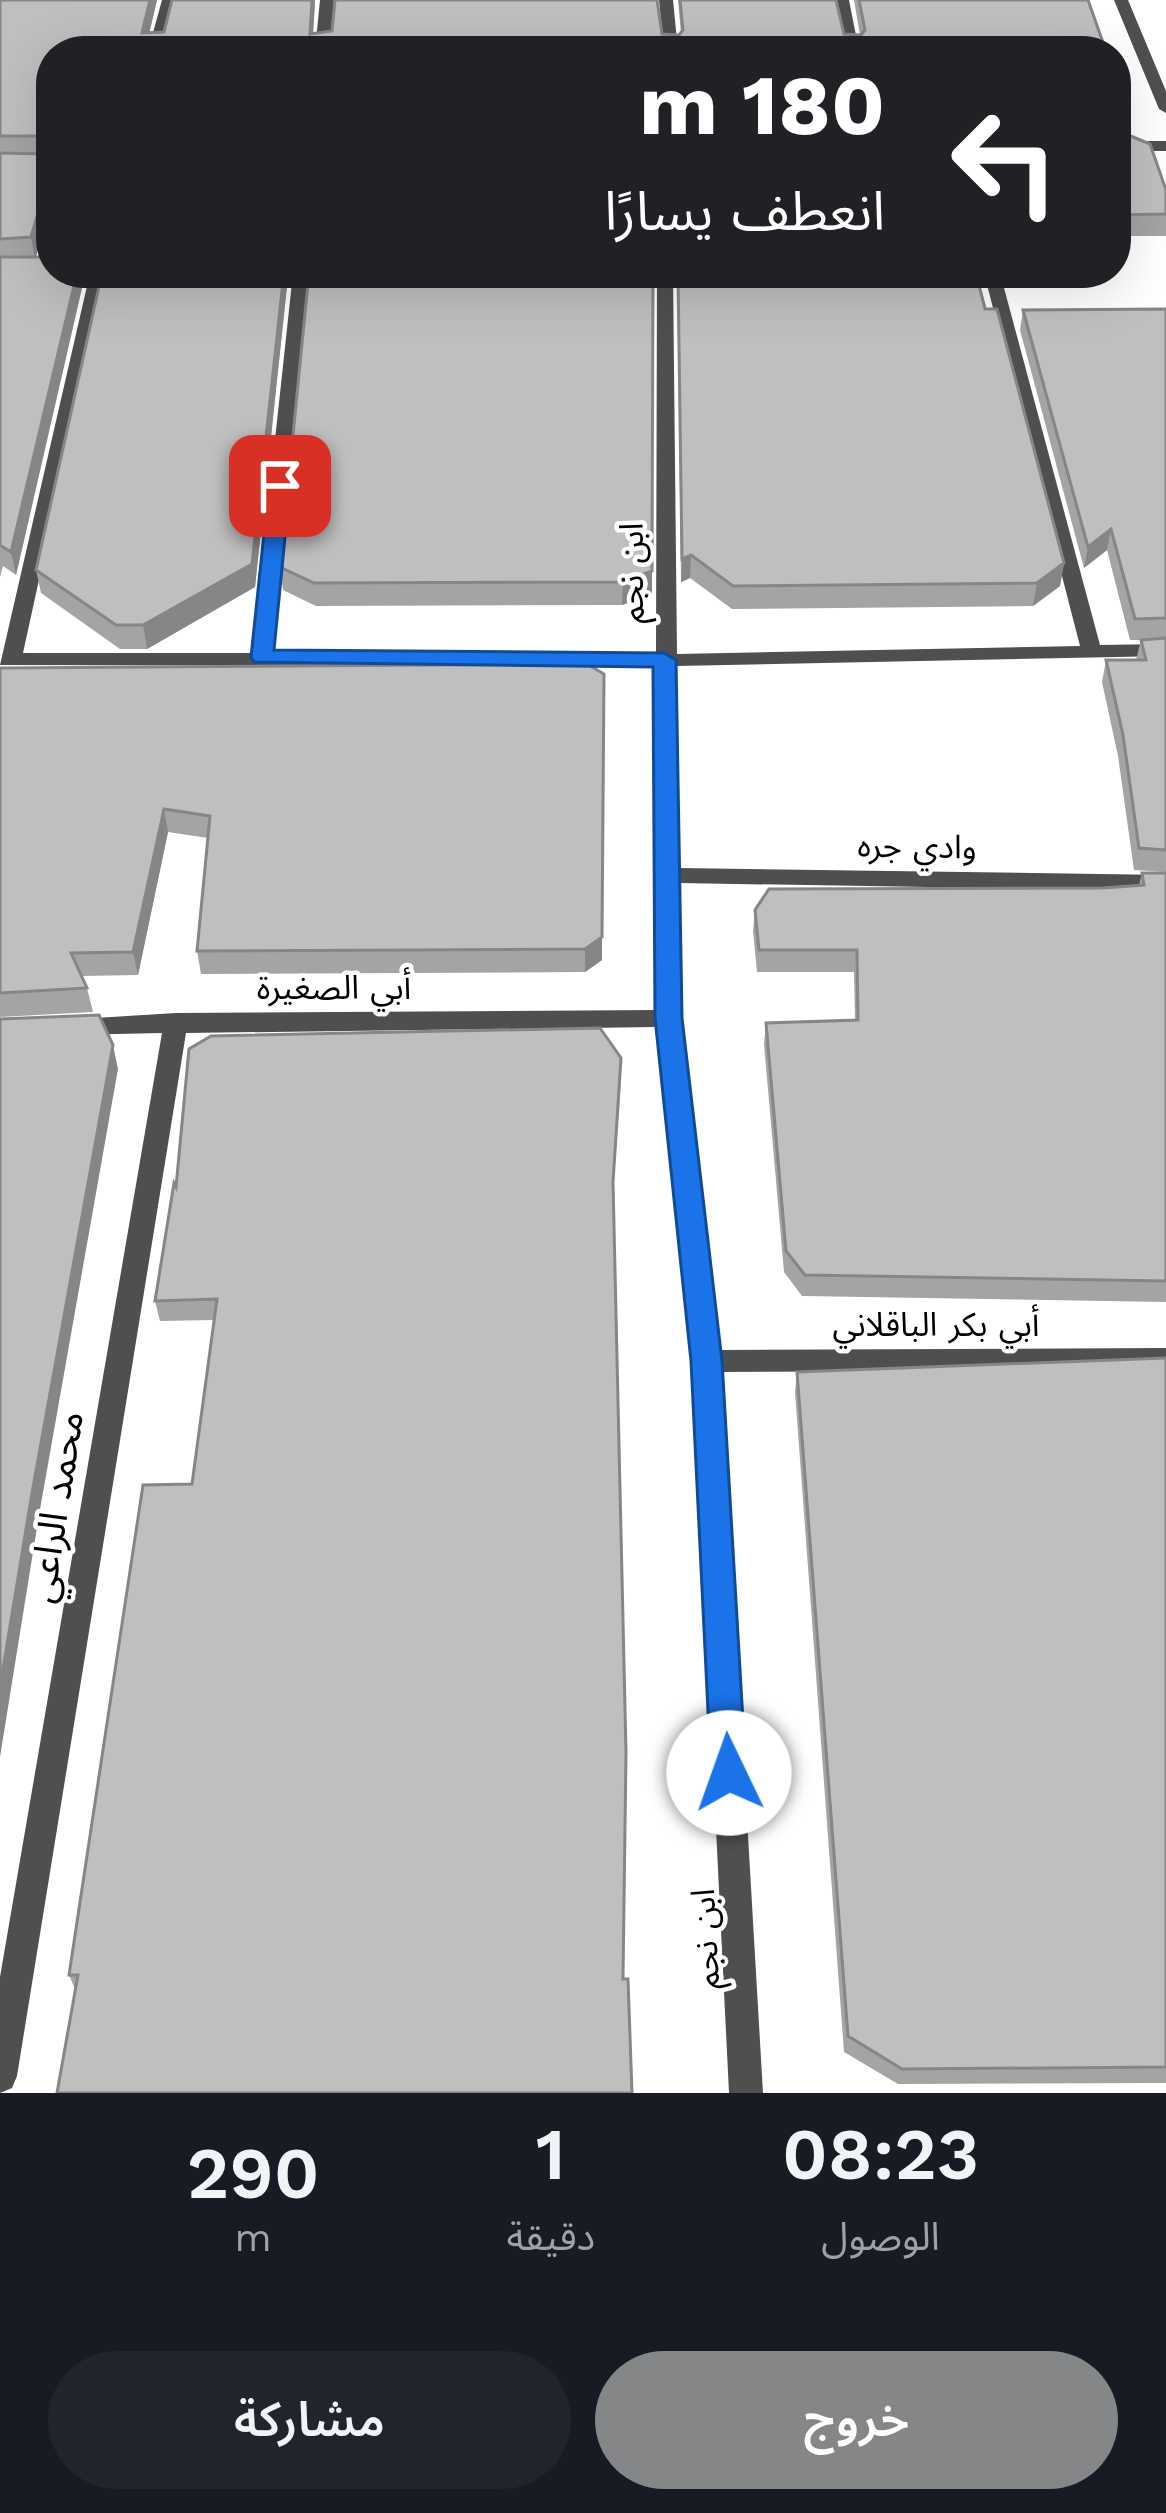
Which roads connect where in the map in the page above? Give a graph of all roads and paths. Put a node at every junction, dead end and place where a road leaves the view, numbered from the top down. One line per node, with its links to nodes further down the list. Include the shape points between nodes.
1 (169, 0): 6 (street)
2 (327, 0): 7 (street)
3 (666, 0): 8 (street)
4 (842, 0): 9 (street)
5 (1120, 0): 10 (street)
6 (159, 36)
7 (323, 36)
8 (670, 36)
9 (849, 36)
10 (1131, 36)
11 (1131, 37): 12 (street)
12 (1166, 110)
13 (1131, 146): 14 (street)
14 (1166, 146)
15 (94, 288): 22 (street)
16 (300, 288): 21 (street)
17 (665, 288): 23 (street, ابن نجم)
18 (996, 288): 19 (street)
19 (1091, 650): 20 (street); 23 (street)
20 (1166, 650)
21 (262, 657): 22 (street); 23 (street)
22 (6, 658)
23 (664, 660): 24 (street, ابن نجم)
24 (668, 874): 25 (street, وادي جره); 26 (street, ابن نجم)
25 (1166, 884)
26 (668, 1018): 27 (street, أبي الصغيرة); 30 (street, ابن نجم)
27 (176, 1022): 28 (street, أبي الصغيرة); 31 (street, محمد الراعي)
28 (44, 1027)
29 (1166, 1359): 30 (street, أبي بكر الباقلاني)
30 (706, 1361): 32 (street, ابن نجم)
31 (0, 2075)
32 (746, 2093)

